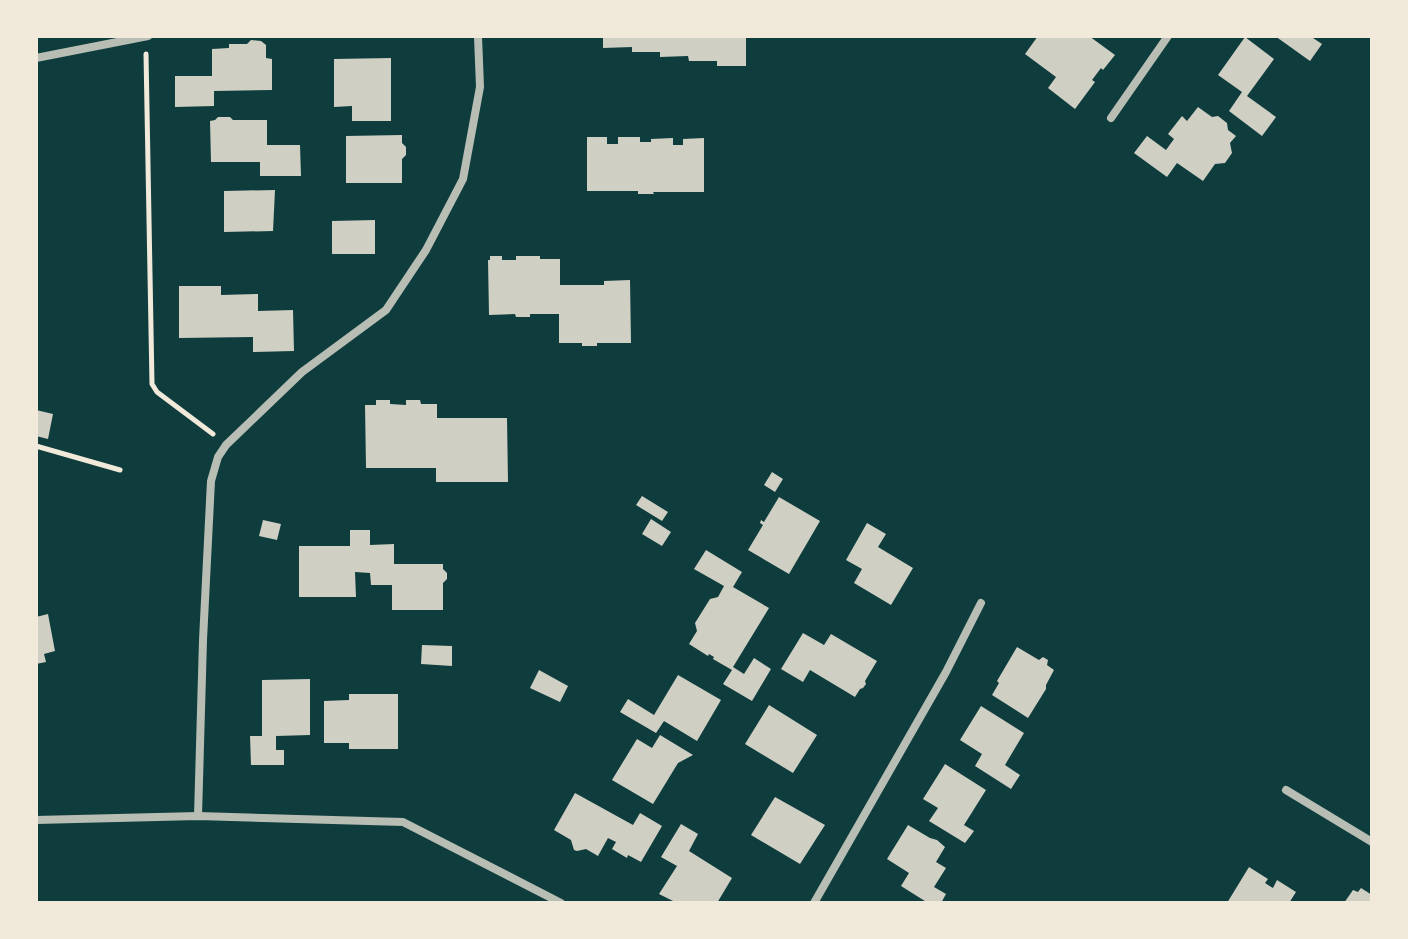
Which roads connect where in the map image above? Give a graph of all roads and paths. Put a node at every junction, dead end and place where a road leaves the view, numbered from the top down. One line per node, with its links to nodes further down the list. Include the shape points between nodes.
1 (147, 36): 4 (street); 6 (path, via 152,384)
2 (478, 36): 6 (street, via 480,87 463,179 426,250 386,310 302,372)
3 (1168, 36): 5 (street)
4 (36, 58)
5 (1111, 118)
6 (226, 445): 11 (street, via 211,481)
7 (36, 446): 8 (path)
8 (120, 470)
9 (981, 603): 15 (street)
10 (1286, 790): 13 (street)
11 (198, 816): 12 (street); 14 (street, via 403,822)
12 (36, 820)
13 (1372, 842)
14 (561, 903)
15 (814, 903)

